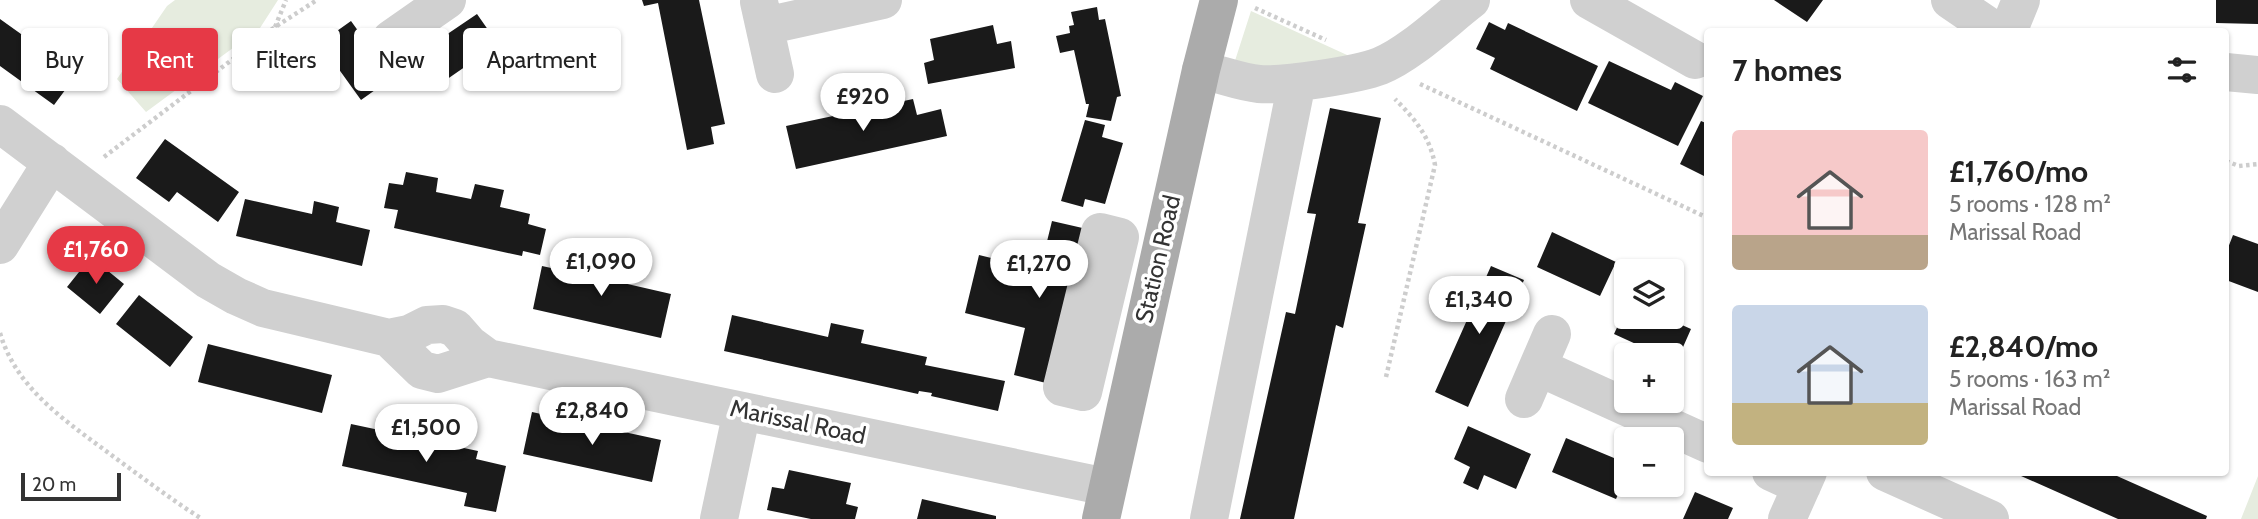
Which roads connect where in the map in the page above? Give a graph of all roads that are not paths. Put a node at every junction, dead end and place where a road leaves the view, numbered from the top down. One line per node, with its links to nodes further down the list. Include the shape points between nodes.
1 (883, 0): 8 (street)
2 (1471, 0): 17 (street, via 1406,50 1372,68)
3 (1589, 0): 12 (street)
4 (1950, 0): 10 (street)
5 (2021, 0): 11 (street)
6 (1236, 3): 13 (main road, Station Road)
7 (433, 4): 9 (street)
8 (762, 13): 15 (street)
9 (404, 28)
10 (1991, 28)
11 (2010, 28)
12 (1695, 60)
13 (1201, 70): 17 (street, via 1258,84); 25 (main road, Station Road)
14 (2229, 72): 16 (street)
15 (775, 74)
16 (2258, 75)
17 (1297, 82): 27 (street)
18 (0, 124): 19 (street, Marissal Road)
19 (61, 169): 20 (street); 22 (street, Marissal Road, via 208,280 263,308 389,338 443,324 455,328 488,358)
20 (0, 245)
21 (1538, 367): 23 (street)
22 (742, 411): 25 (street, Marissal Road); 26 (street)
23 (1704, 442)
24 (1894, 476): 28 (street)
25 (1104, 503)
26 (719, 519)
27 (1209, 519)
28 (1990, 519)

